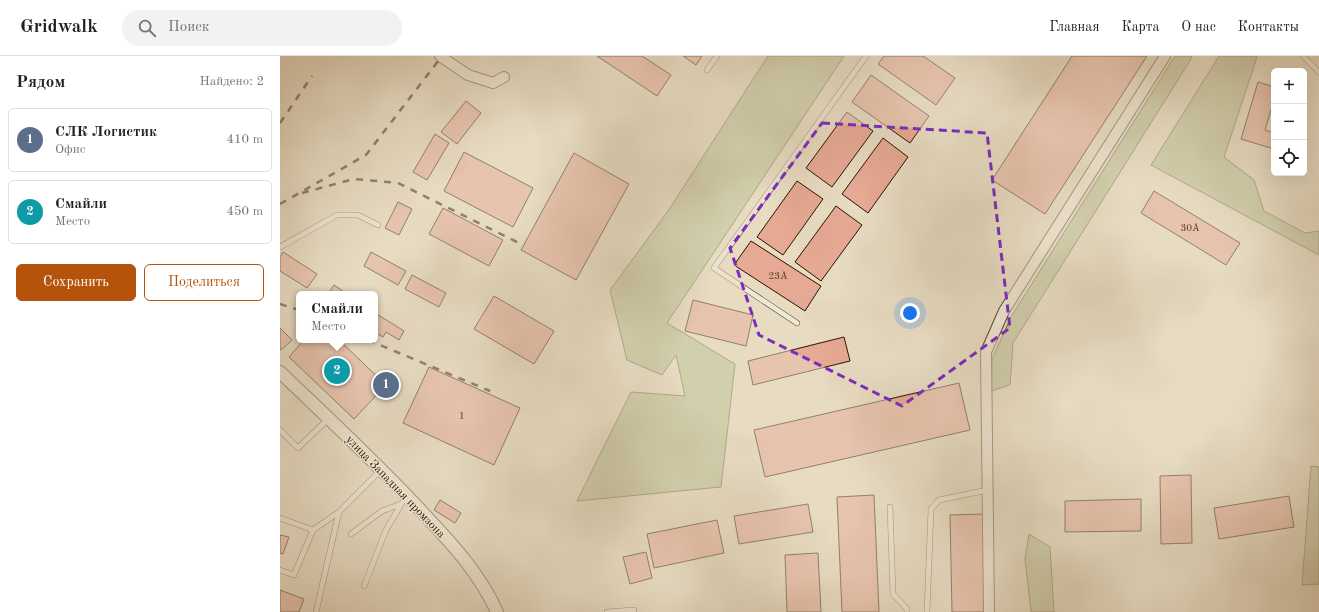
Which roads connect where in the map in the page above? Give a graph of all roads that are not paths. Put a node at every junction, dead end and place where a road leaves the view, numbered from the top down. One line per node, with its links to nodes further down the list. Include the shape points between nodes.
1 (440, 56): 8 (street, via 468,75 493,83)
2 (717, 56): 6 (lane)
3 (866, 56): 11 (lane, via 714,268)
4 (1165, 56): 16 (street, via 1004,311 986,352)
5 (1302, 56): 7 (lane)
6 (707, 70)
7 (1319, 72)
8 (504, 76)
9 (378, 225): 10 (lane, via 358,215 337,215)
10 (280, 247)
11 (797, 323)
12 (280, 372): 13 (street, улица Западная промзона)
13 (328, 419): 14 (lane, via 298,448); 15 (street, улица Западная промзона)
14 (280, 430)
15 (381, 470): 17 (street, улица Западная промзона); 19 (lane)
16 (988, 490): 30 (lane, via 939,500 931,508); 31 (street)
17 (404, 499): 22 (lane, via 382,510); 24 (lane, via 386,530); 27 (street, улица Западная промзона, via 460,553 489,594)
18 (890, 507): 29 (lane, via 893,594)
19 (338, 512): 21 (lane); 26 (lane)
20 (280, 518): 21 (lane)
21 (313, 530): 23 (lane, via 294,575)
22 (352, 534)
23 (280, 570)
24 (364, 586)
25 (634, 610): 28 (lane)
26 (316, 612)
27 (497, 612)
28 (607, 612)
29 (907, 612)
30 (927, 612)
31 (989, 612)

